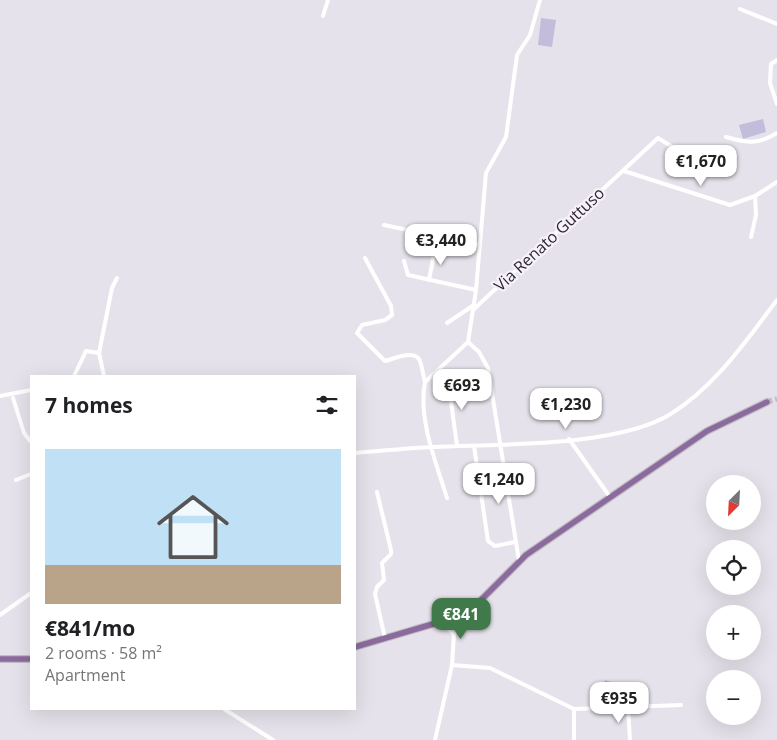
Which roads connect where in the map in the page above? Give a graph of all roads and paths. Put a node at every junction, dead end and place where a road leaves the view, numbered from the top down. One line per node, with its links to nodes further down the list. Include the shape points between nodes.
1 (328, 0): 4 (street)
2 (540, 0): 16 (street, via 530,35 517,55 506,137 486,173)
3 (740, 9): 5 (street)
4 (323, 16)
5 (777, 24)
6 (777, 60): 7 (street, via 771,64 770,83)
7 (777, 104)
8 (777, 133): 9 (street, via 754,143)
9 (726, 137)
10 (674, 148): 11 (street, Via Renato Guttuso, via 658,138)
11 (624, 171): 13 (street, via 725,205 742,203); 24 (street, Via Renato Guttuso)
12 (777, 182): 13 (street)
13 (755, 196): 15 (street, via 756,215)
14 (384, 225): 16 (street)
15 (751, 237)
16 (480, 245): 22 (street)
17 (435, 249): 21 (street)
18 (365, 258): 31 (street, via 391,306 392,316 362,325 357,333 384,361 415,356 419,359)
19 (404, 260): 21 (street, via 408,275)
20 (117, 278): 27 (street, via 112,288)
21 (429, 280): 22 (street)
22 (476, 290): 24 (street)
23 (777, 300): 36 (street, via 701,391 668,415 624,432)
24 (474, 307): 25 (street, Via Renato Guttuso); 26 (street)
25 (447, 323)
26 (468, 342): 31 (street); 38 (street, via 479,352 488,368)
27 (99, 354): 28 (street, via 86,351); 29 (street)
28 (74, 375)
29 (104, 375)
30 (448, 379): 39 (street)
31 (424, 382): 41 (street, via 423,404)
32 (30, 390): 33 (street)
33 (0, 396)
34 (13, 398): 37 (street, via 24,433)
35 (767, 402): 46 (main road, via 707,431)
36 (569, 439): 38 (street); 46 (street)
37 (30, 441)
38 (499, 444): 40 (street); 48 (street)
39 (457, 446): 40 (street); 41 (street)
40 (474, 446): 48 (street, via 488,541 495,546)
41 (432, 447): 42 (street); 47 (street)
42 (356, 453)
43 (30, 474): 44 (street)
44 (16, 480)
45 (377, 492): 56 (street, via 392,550 382,563 384,580 375,594)
46 (610, 497): 49 (main road)
47 (447, 498)
48 (515, 542): 49 (street)
49 (519, 561): 51 (main road)
50 (30, 594): 52 (street)
51 (471, 610): 53 (main road); 55 (street)
52 (0, 615)
53 (450, 619): 54 (main road); 55 (street)
54 (437, 623): 55 (street); 56 (main road)
55 (454, 632): 60 (street)
56 (385, 638): 57 (main road)
57 (356, 647)
58 (30, 659): 59 (main road)
59 (0, 660)
60 (452, 666): 63 (street, via 490,668); 66 (street)
61 (681, 704): 62 (street)
62 (628, 707): 63 (street); 68 (street)
63 (574, 709): 67 (street)
64 (226, 710): 65 (street)
65 (273, 740)
66 (435, 740)
67 (574, 740)
68 (630, 740)

